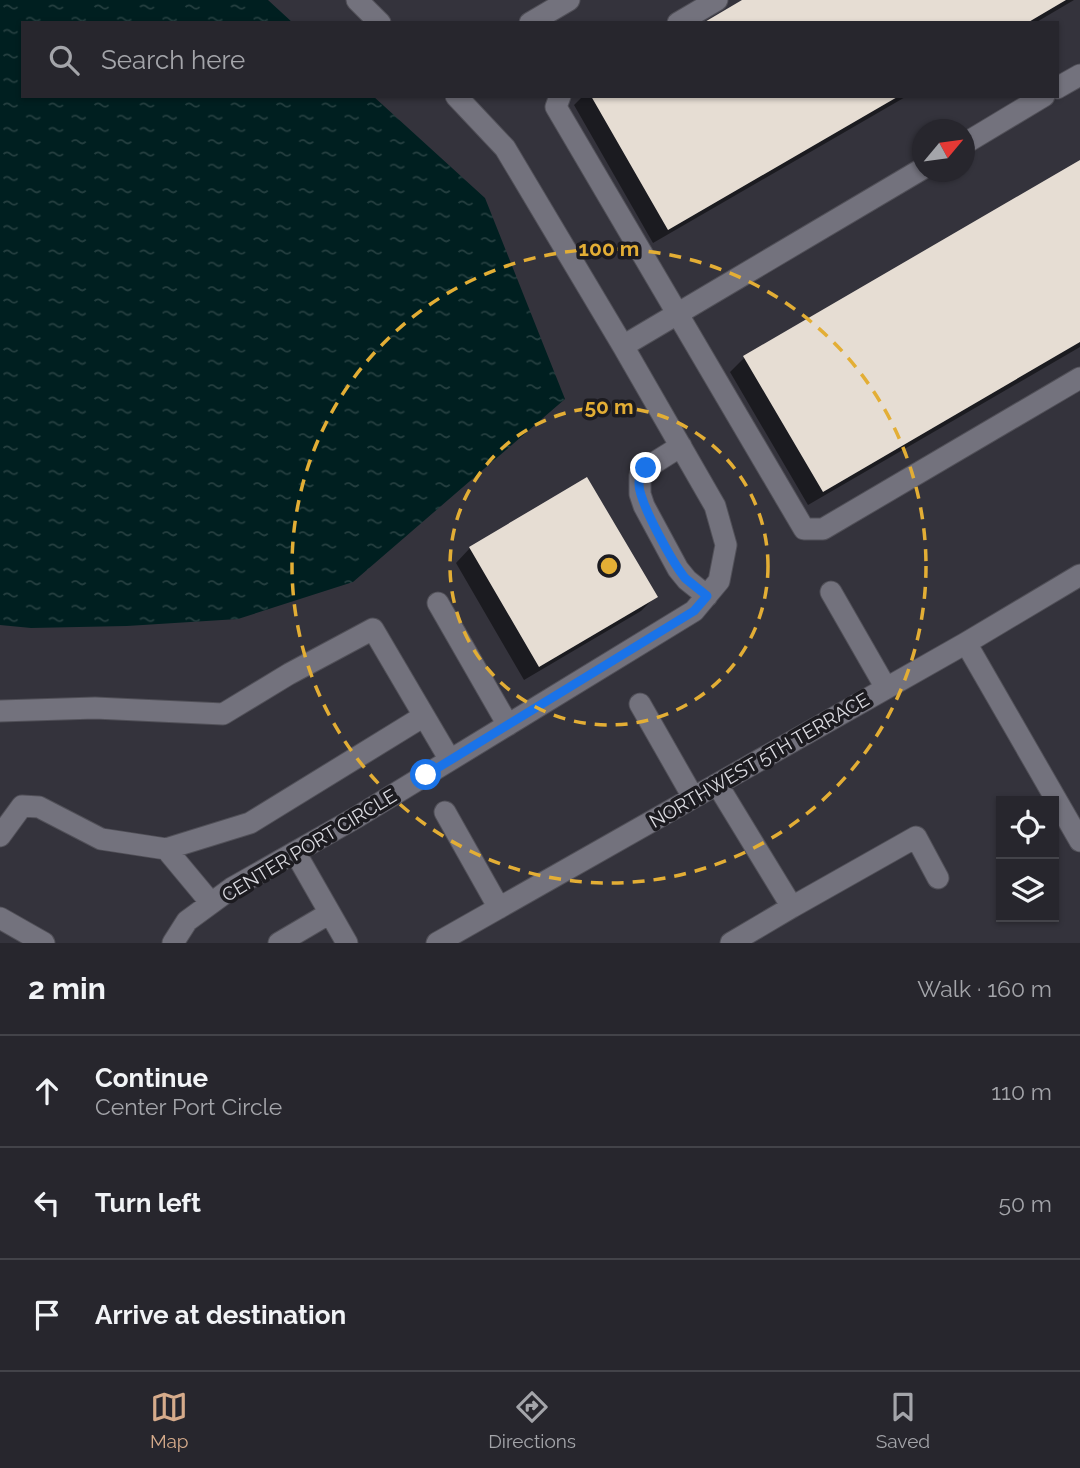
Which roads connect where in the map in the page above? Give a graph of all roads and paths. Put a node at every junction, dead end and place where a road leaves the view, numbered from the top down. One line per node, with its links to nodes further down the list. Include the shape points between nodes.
1 (357, 0): 4 (street)
2 (569, 0): 5 (street)
3 (717, 0): 6 (street)
4 (378, 21)
5 (533, 21)
6 (681, 21)
7 (1080, 75): 8 (street)
8 (1059, 87)
9 (458, 98): 15 (street, CENTER PORT CIRCLE, via 505,148)
10 (559, 98): 14 (street, via 556,107)
11 (1041, 98): 12 (street)
12 (975, 137)
13 (912, 175): 14 (street)
14 (678, 314): 15 (street); 16 (street, via 804,529 823,528)
15 (623, 346): 17 (street, CENTER PORT CIRCLE)
16 (1080, 378)
17 (681, 446): 20 (street, CENTER PORT CIRCLE, via 715,506 726,545 719,581); 20 (street, via 640,475 640,494 678,569)
18 (1080, 575): 22 (street, NORTHWEST 5TH TERRACE)
19 (831, 592): 23 (street)
20 (707, 596): 27 (street, CENTER PORT CIRCLE, via 694,611)
21 (438, 603): 27 (street)
22 (966, 643): 23 (street, NORTHWEST 5TH TERRACE); 33 (street)
23 (886, 688): 29 (street, NORTHWEST 5TH TERRACE)
24 (640, 704): 30 (street)
25 (0, 711): 26 (street, via 94,708 223,714 373,629)
26 (424, 716): 28 (street); 34 (street, via 250,823)
27 (508, 725): 28 (street, CENTER PORT CIRCLE)
28 (450, 760): 35 (street, CENTER PORT CIRCLE)
29 (717, 784): 30 (street, NORTHWEST 5TH TERRACE); 38 (street)
30 (693, 797): 39 (street, NORTHWEST 5TH TERRACE)
31 (445, 812): 39 (street)
32 (0, 836): 34 (street, via 22,806 39,807 101,839)
33 (1080, 841)
34 (166, 849): 37 (street)
35 (295, 852): 37 (street, CENTER PORT CIRCLE); 40 (street)
36 (938, 878): 38 (street, via 916,838)
37 (211, 903): 43 (street, CENTER PORT CIRCLE, via 187,921)
38 (792, 907): 47 (street)
39 (499, 908): 46 (street, NORTHWEST 5TH TERRACE)
40 (330, 913): 44 (street); 45 (street)
41 (0, 918): 42 (street)
42 (44, 943)
43 (173, 943)
44 (279, 943)
45 (347, 943)
46 (437, 943)
47 (731, 943)

